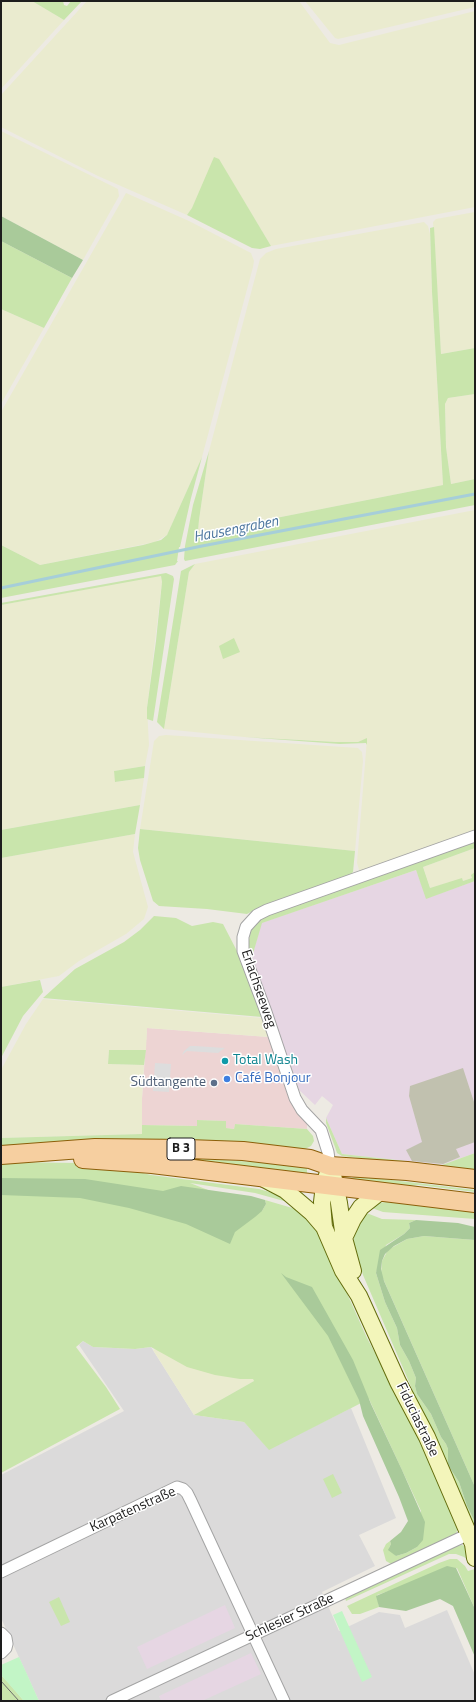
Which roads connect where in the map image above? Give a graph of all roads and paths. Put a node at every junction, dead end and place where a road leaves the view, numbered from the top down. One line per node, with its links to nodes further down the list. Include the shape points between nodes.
1 (475, 836): 4 (street, Erlachseeweg, via 267,910 257,915 246,928 243,951 295,1098 302,1110 321,1130)
2 (30, 1154): 3 (main road, B 3); 4 (main road, B 3, via 95,1148 243,1151 310,1159); 5 (main road, B 3, via 152,1164)
3 (1, 1155)
4 (330, 1166): 6 (main road, B 3); 7 (main road, Fiduciastraße)
5 (264, 1179): 7 (main road, B 3); 10 (main road, via 285,1190)
6 (475, 1179)
7 (330, 1186): 8 (main road, B 3); 10 (main road, Fiduciastraße, via 322,1209); 11 (main road, Fiduciastraße)
8 (380, 1192): 9 (main road, B 3); 11 (main road, via 353,1219)
9 (475, 1204)
10 (324, 1227): 12 (main road, Fiduciastraße, via 343,1271)
11 (344, 1238): 12 (main road, Fiduciastraße)
12 (359, 1296): 13 (main road, Fiduciastraße, via 395,1376 427,1437)
13 (473, 1546): 16 (street, Schlesier Straße)
14 (1, 1572): 16 (street, Karpatenstraße, via 176,1487 187,1493)
15 (1, 1633): 17 (street, via 7,1644)
16 (253, 1635): 18 (street, Schlesier Straße); 19 (street)
17 (1, 1653)
18 (112, 1701)
19 (284, 1701)

